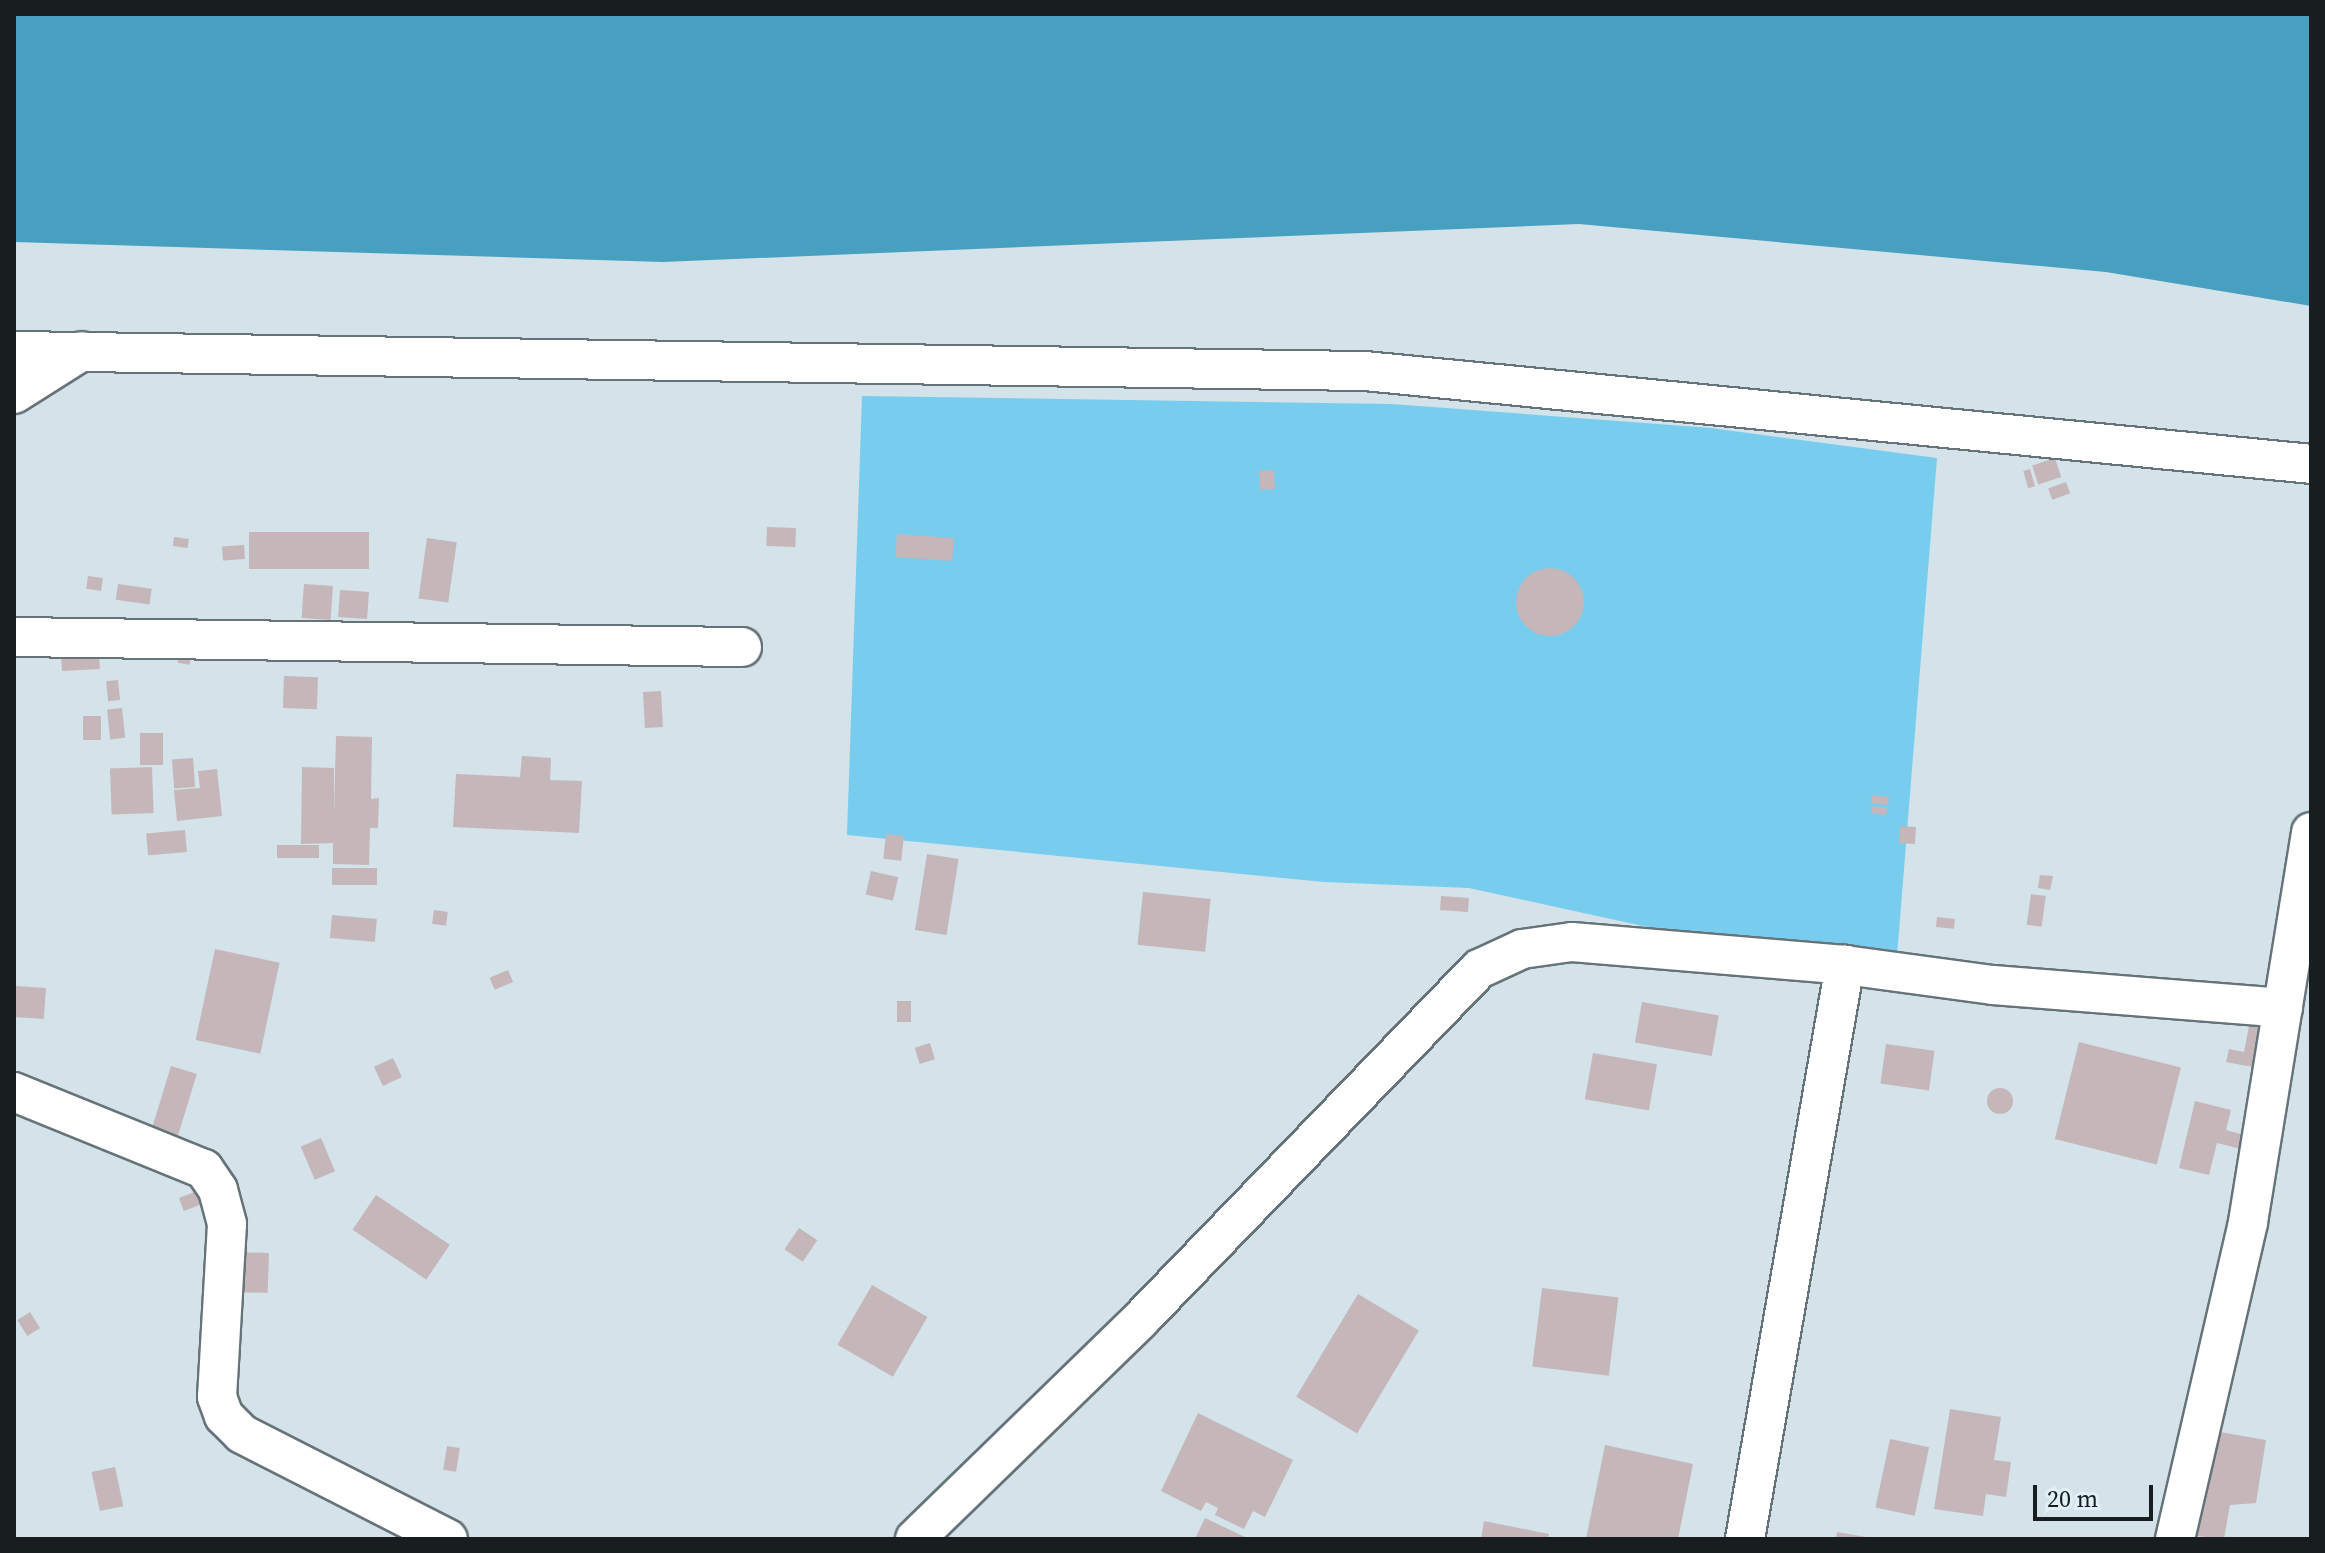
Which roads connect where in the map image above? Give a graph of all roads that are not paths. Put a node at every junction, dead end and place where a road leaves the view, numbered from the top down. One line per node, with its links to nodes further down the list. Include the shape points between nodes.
1 (14, 351): 2 (street)
2 (82, 351): 3 (street); 4 (street, via 1365,371)
3 (14, 394)
4 (2311, 464)
5 (14, 637): 6 (street)
6 (742, 647)
7 (2311, 832): 9 (street)
8 (1845, 965): 9 (street, via 1993,985); 12 (street, via 1572,942 1522,949 1479,969 1141,1319); 13 (street)
9 (2283, 1008): 14 (street, via 2248,1222)
10 (14, 1092): 11 (street, via 204,1169 218,1190 227,1224 217,1397 224,1416 242,1434)
11 (448, 1539)
12 (915, 1539)
13 (1745, 1539)
14 (2175, 1539)

